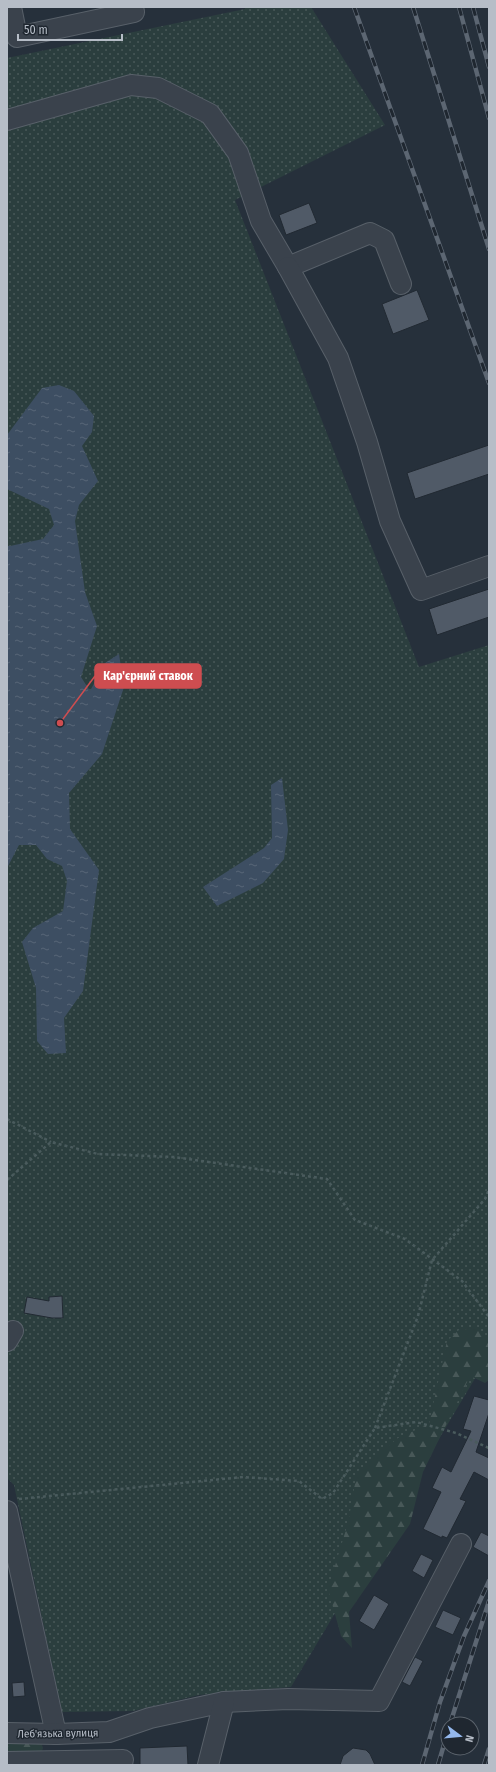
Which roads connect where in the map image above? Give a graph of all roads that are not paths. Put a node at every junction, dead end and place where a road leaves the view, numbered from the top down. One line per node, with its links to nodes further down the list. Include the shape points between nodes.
1 (133, 7): 2 (street, via 134,12 17,37)
2 (11, 19)
3 (7, 120): 4 (street, via 131,85 158,88 210,114 238,153 262,221)
4 (288, 267): 5 (street, via 370,233 384,240); 6 (street, via 338,358 367,442 390,522 420,590)
5 (401, 284)
6 (489, 566)
7 (11, 1506): 12 (street)
8 (461, 1544): 9 (street, Леб'язька вулиця, via 379,1700 288,1699)
9 (224, 1702): 10 (street, Леб'язька вулиця, via 150,1718); 15 (street)
10 (108, 1732): 12 (street, Леб'язька вулиця); 14 (street)
11 (7, 1733): 12 (street, Леб'язька вулиця)
12 (56, 1734)
13 (7, 1762): 14 (street)
14 (124, 1762)
15 (208, 1765)

